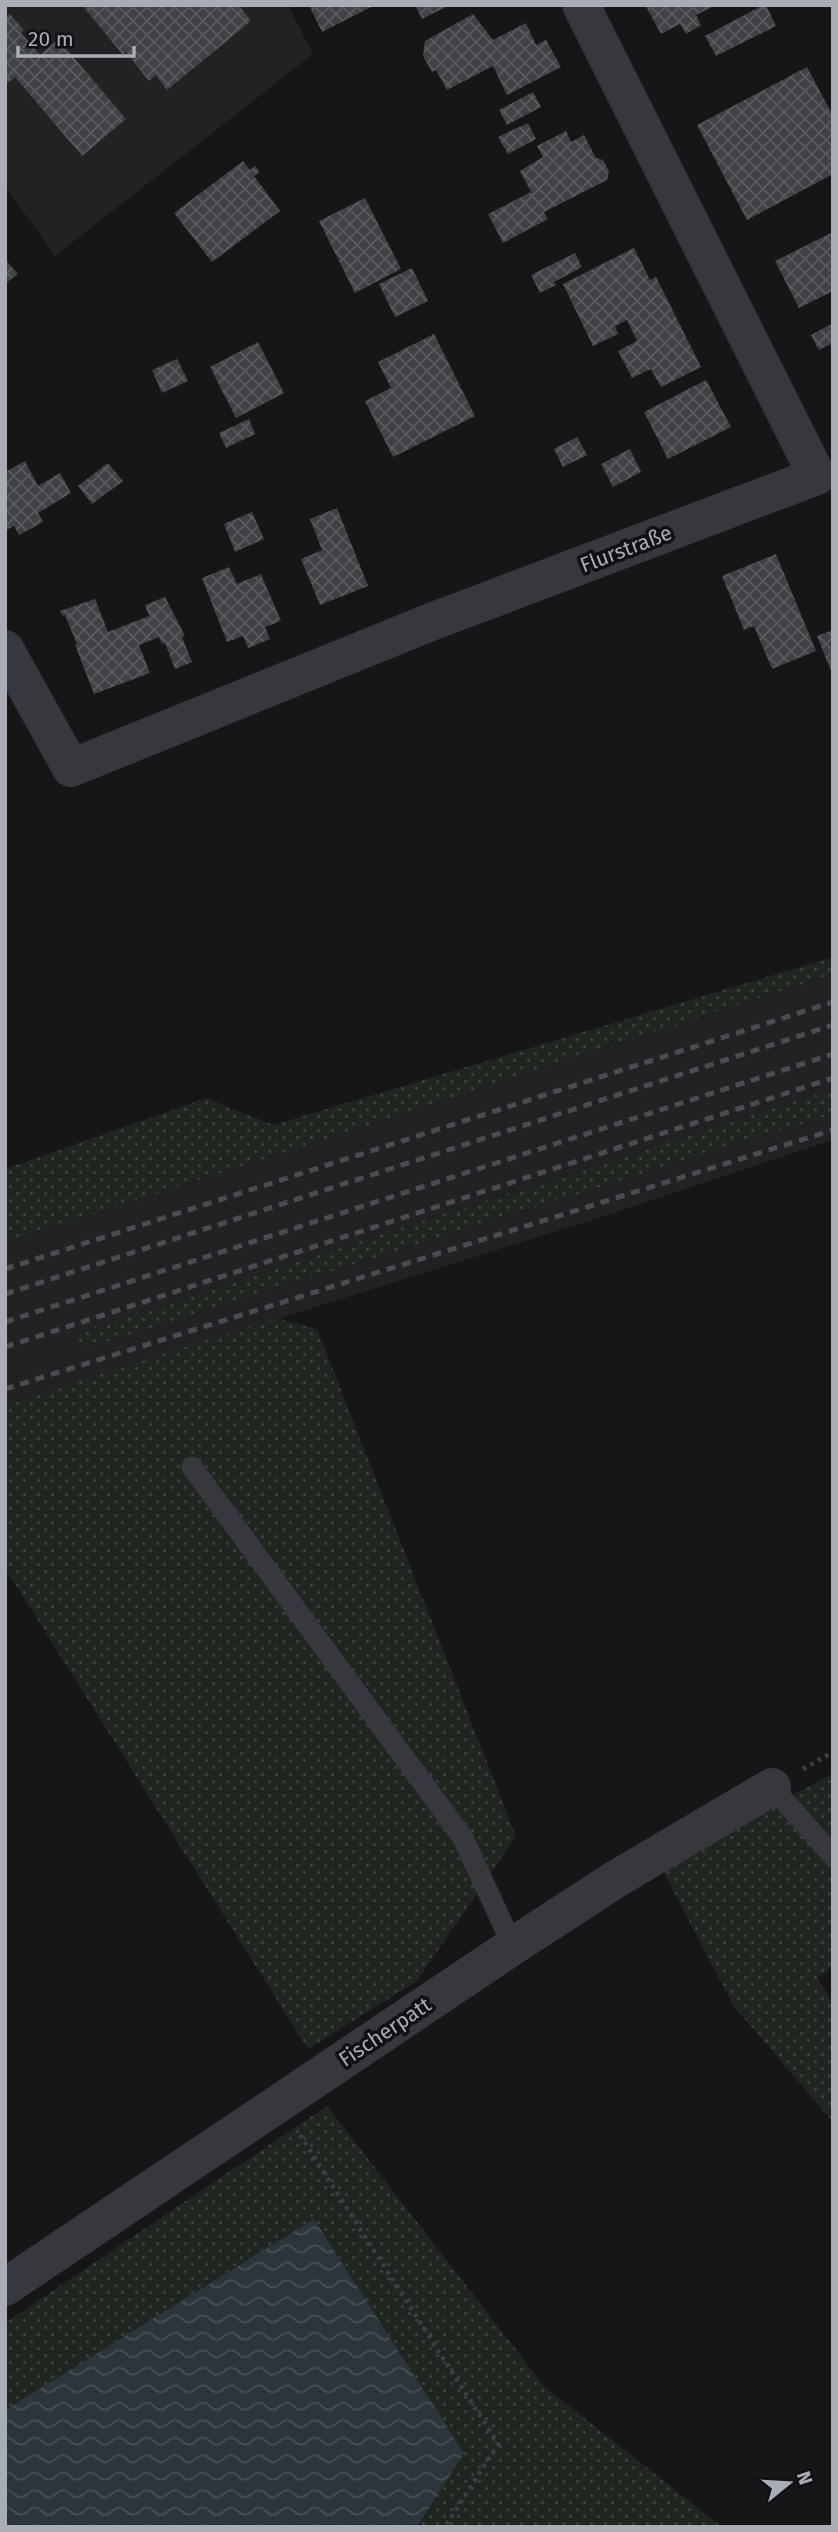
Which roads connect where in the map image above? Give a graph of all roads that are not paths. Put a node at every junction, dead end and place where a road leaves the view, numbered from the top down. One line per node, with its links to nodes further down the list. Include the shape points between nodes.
1 (581, 5): 2 (street, Flurstraße)
2 (825, 472): 3 (street, Flurstraße, via 431,622 71,768)
3 (5, 649)
4 (192, 1467): 7 (lane, via 463,1838)
5 (772, 1787): 6 (lane); 7 (street, Fischerpatt)
6 (833, 1856)
7 (513, 1946): 8 (street, Fischerpatt)
8 (5, 2287)

